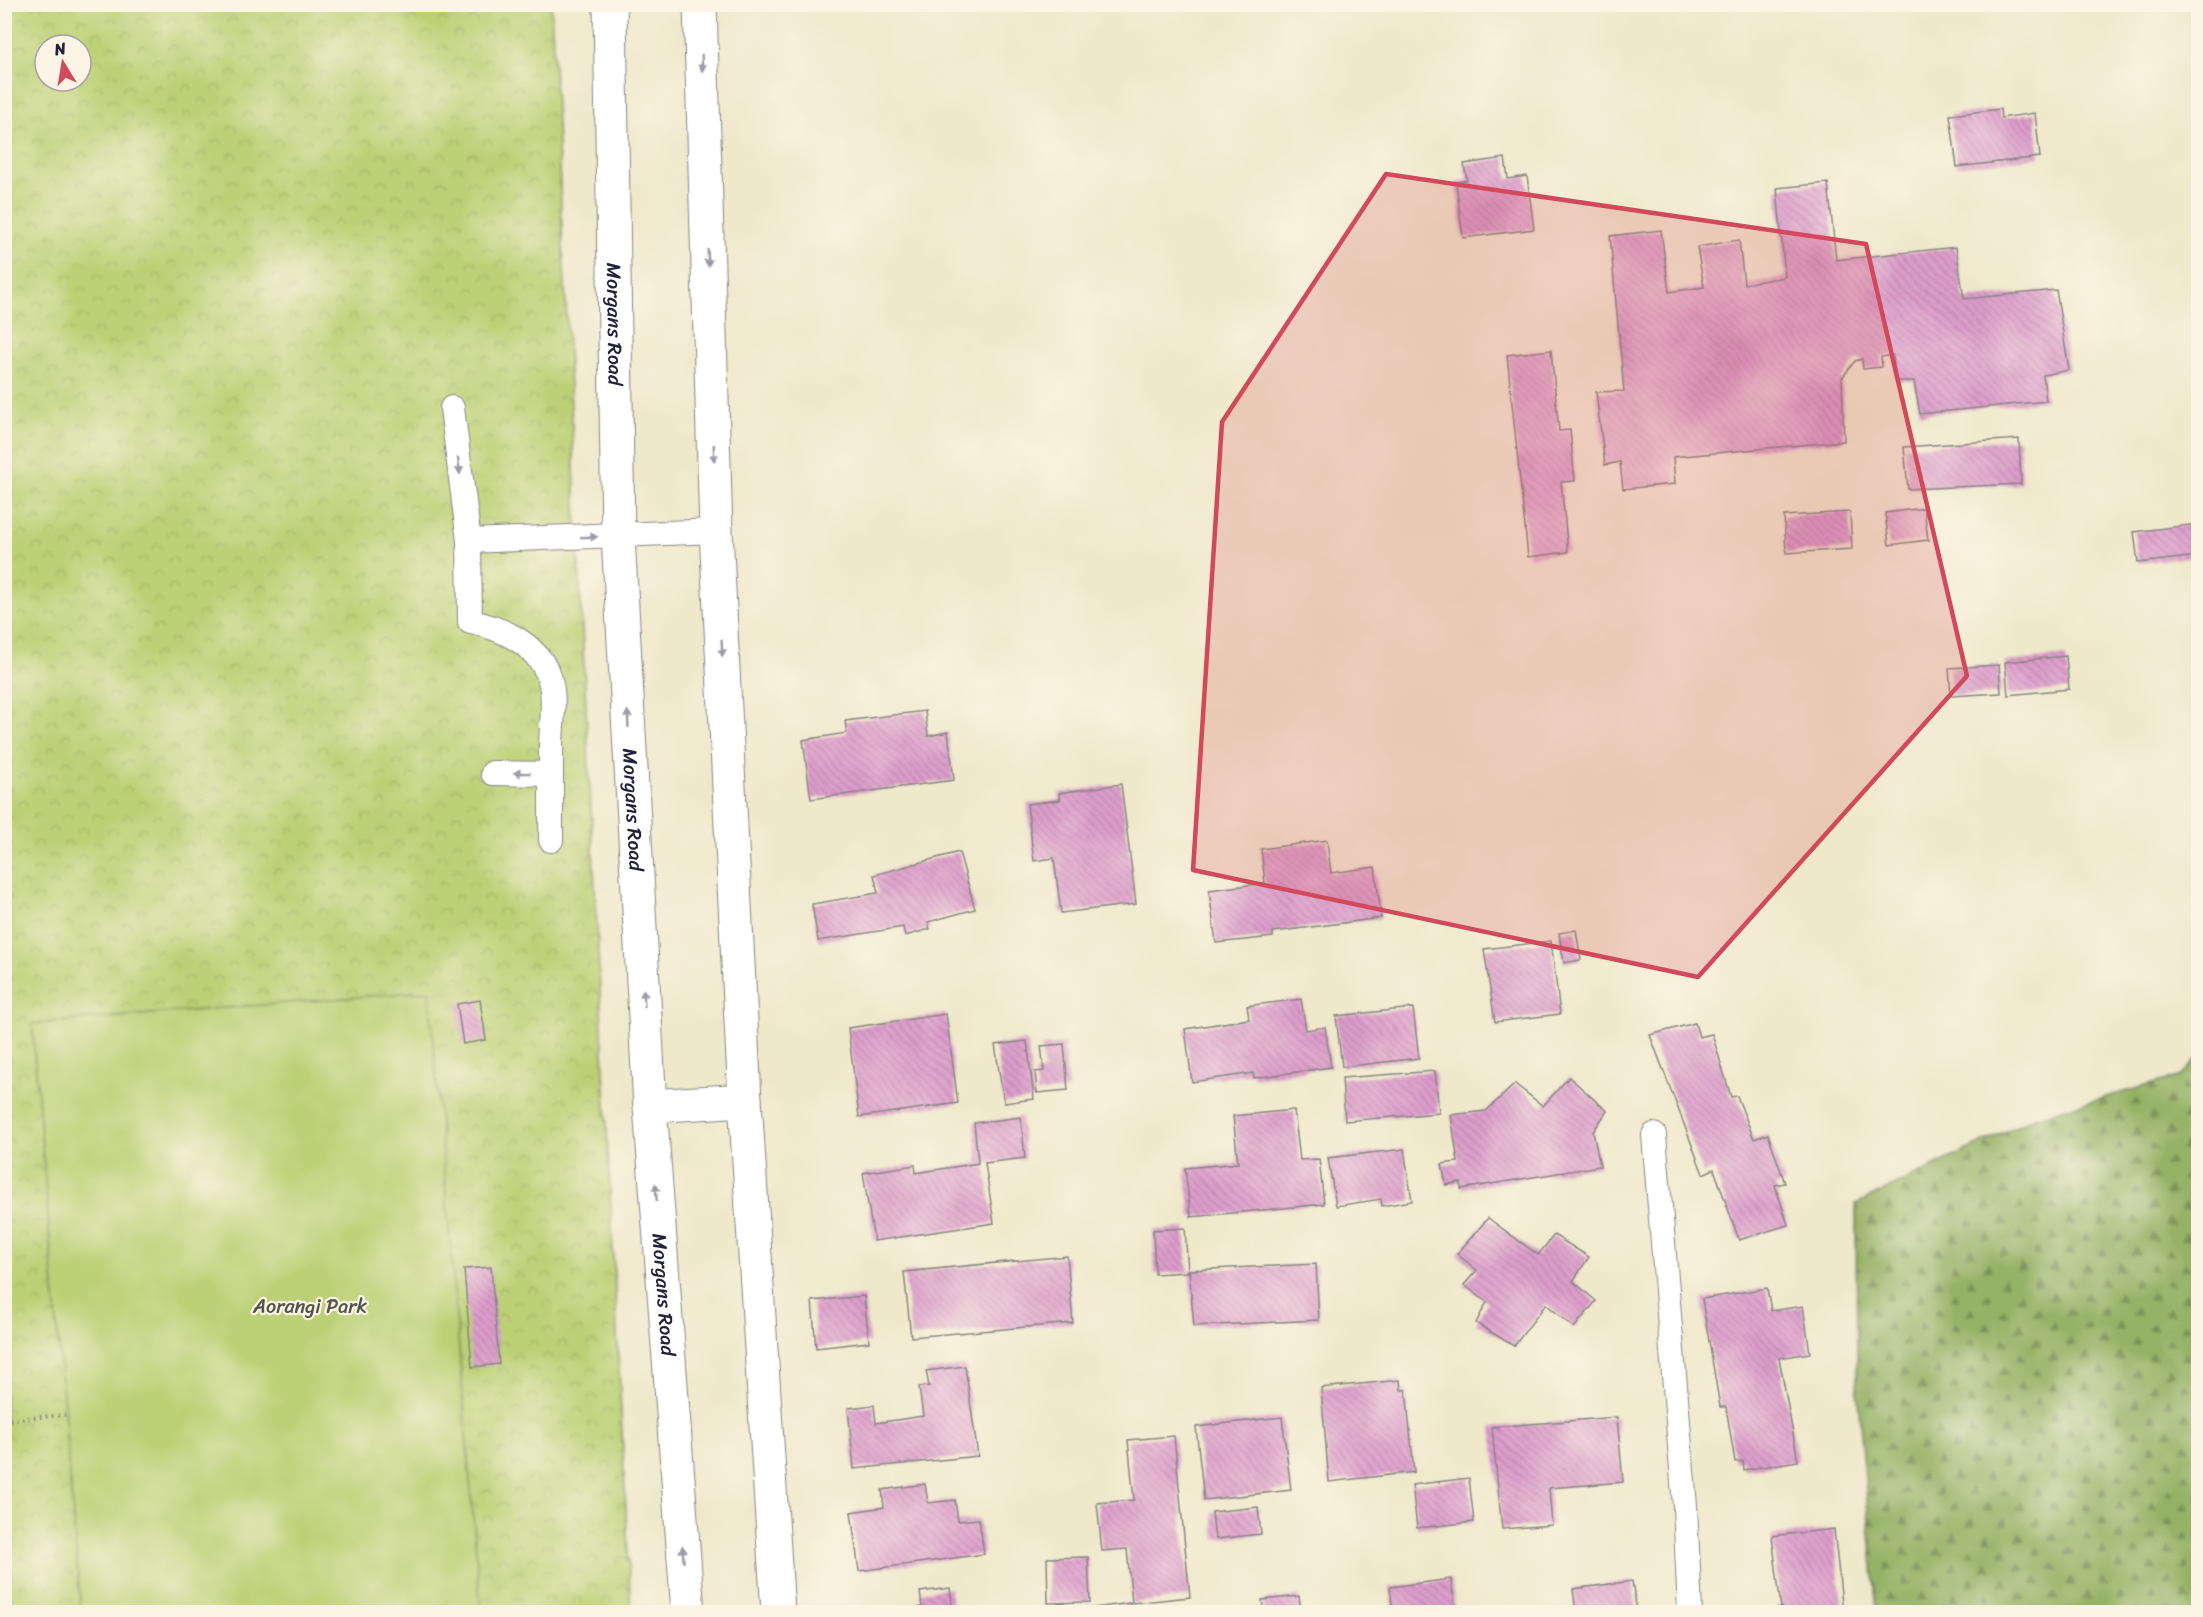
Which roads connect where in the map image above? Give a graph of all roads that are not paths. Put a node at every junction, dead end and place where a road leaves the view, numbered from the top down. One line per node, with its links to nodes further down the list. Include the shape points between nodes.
1 (610, 4): 5 (street, Morgans Road)
2 (700, 4): 4 (street, one-way to 4)
3 (452, 408): 6 (lane, one-way to 6)
4 (716, 531): 5 (lane); 10 (street, one-way to 10)
5 (618, 536): 6 (lane, one-way to 5); 11 (street, Morgans Road, one-way to 5)
6 (469, 541): 8 (lane, via 470,622 493,626 516,638 538,658 548,674 552,698)
7 (494, 773): 8 (lane, one-way to 7)
8 (551, 774): 9 (lane)
9 (551, 840)
10 (745, 1100): 11 (street); 14 (street)
11 (650, 1106): 13 (street, Morgans Road, one-way to 11)
12 (1654, 1135): 15 (lane)
13 (688, 1612)
14 (778, 1612)
15 (1690, 1612)

